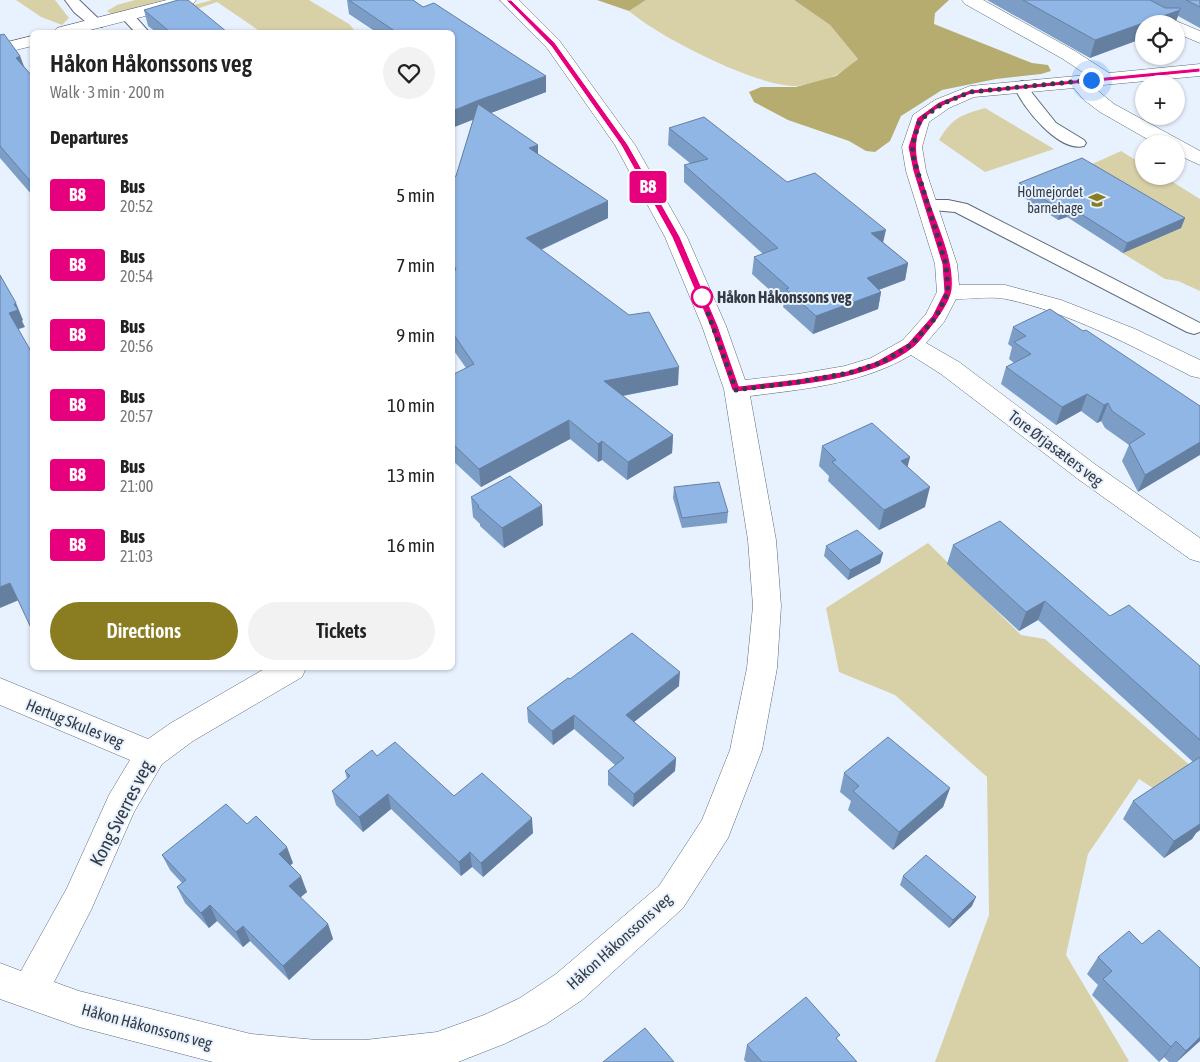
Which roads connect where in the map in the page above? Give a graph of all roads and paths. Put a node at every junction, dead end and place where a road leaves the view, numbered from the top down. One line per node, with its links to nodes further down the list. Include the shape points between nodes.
1 (72, 0): 6 (lane)
2 (187, 0): 5 (street)
3 (509, 0): 26 (street, Håkon Håkonssons veg, via 553,44 625,145 676,237 714,326)
4 (971, 0): 14 (street)
5 (127, 16): 6 (street); 8 (lane)
6 (102, 28): 7 (street)
7 (82, 30)
8 (140, 30)
9 (1185, 30): 10 (street)
10 (1200, 38)
11 (30, 42): 12 (street)
12 (0, 49)
13 (1200, 70): 14 (street)
14 (1105, 79): 15 (street)
15 (1078, 81): 16 (street); 17 (street, via 1107,108)
16 (1022, 86): 18 (lane, via 1050,126); 21 (street, via 970,92 942,104 920,120 912,153)
17 (1155, 135)
18 (1078, 143)
19 (1185, 150): 20 (street)
20 (1200, 158)
21 (928, 205): 22 (street, via 946,264); 23 (lane, via 961,208)
22 (948, 292): 24 (street, via 936,317); 25 (street, via 1005,292 1053,305 1127,334)
23 (1194, 328)
24 (911, 345): 26 (street, via 880,363 848,373); 27 (street, Tore Ørjasæters veg, via 950,368 1086,472)
25 (1200, 370)
26 (736, 390): 32 (street, Håkon Håkonssons veg, via 762,540 767,606 762,668 746,750 716,828 671,897 569,987 532,1011)
27 (1200, 552)
28 (288, 670): 30 (street, Kong Sverres veg, via 182,732)
29 (0, 691): 30 (street, Hertug Skules veg)
30 (151, 754): 31 (street, Kong Sverres veg, via 121,805 80,899)
31 (14, 987): 32 (street, Håkon Håkonssons veg, via 88,1011 251,1053 365,1060)
32 (437, 1056)

